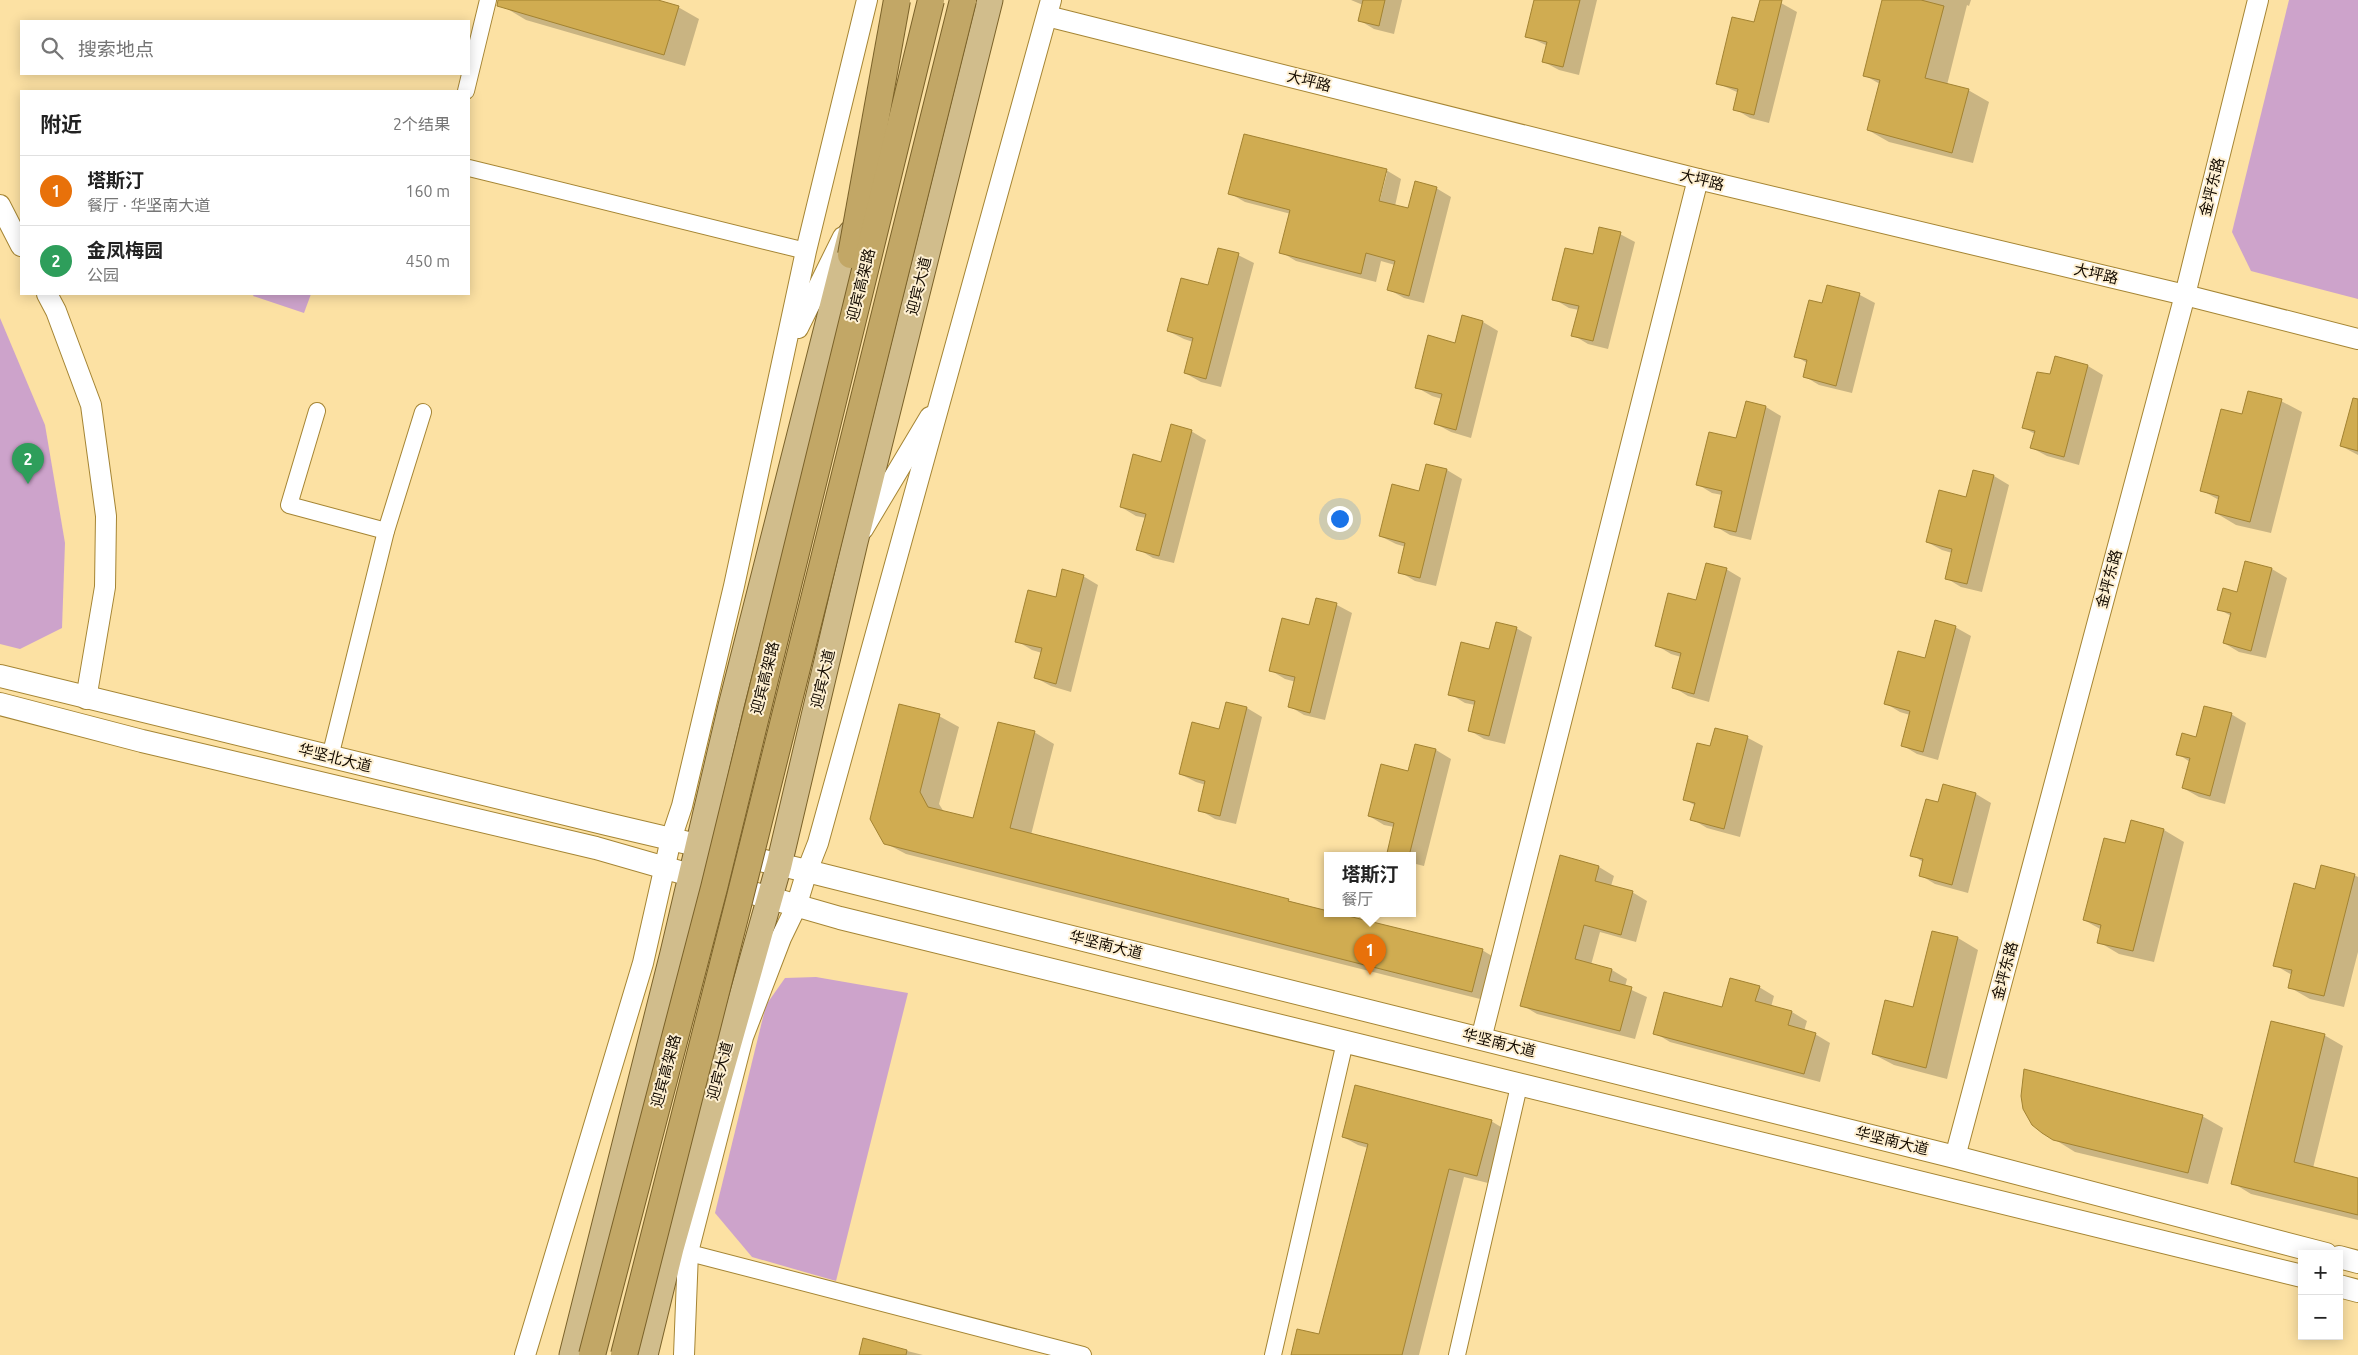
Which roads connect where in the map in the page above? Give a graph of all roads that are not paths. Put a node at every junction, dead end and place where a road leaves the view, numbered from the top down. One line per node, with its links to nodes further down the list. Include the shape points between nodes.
1 (488, 0): 10 (street)
2 (867, 0): 18 (street)
3 (897, 0): 26 (highway, bridge)
4 (909, 0): 16 (main road)
5 (931, 0): 26 (highway, 迎宾高架路, bridge)
6 (963, 0): 56 (highway, 迎宾高架路, bridge)
7 (990, 0): 28 (main road, 迎宾大道)
8 (2258, 0): 20 (street, 金坪东路)
9 (1049, 8): 14 (street, 大坪路); 23 (street)
10 (470, 74)
11 (470, 75): 12 (street)
12 (466, 90)
13 (470, 168): 18 (street)
14 (1698, 179): 20 (street, 大坪路); 41 (street)
15 (0, 206): 17 (street)
16 (856, 211): 22 (street); 34 (main road)
17 (20, 244)
18 (806, 251): 22 (street)
19 (48, 295): 30 (street, via 91,405 106,516 105,587)
20 (2185, 295): 21 (street, 大坪路); 44 (street, 金坪东路)
21 (2358, 339)
22 (786, 352): 33 (street, via 734,586 682,806)
23 (943, 394): 28 (street); 37 (street, via 818,844)
24 (317, 411): 27 (street, via 289,505)
25 (423, 412): 27 (street)
26 (806, 507): 55 (highway, 迎宾高架路, bridge, via 714,888)
27 (386, 531): 32 (street)
28 (855, 542): 35 (main road, 迎宾大道)
29 (0, 676): 30 (main road, 华坚北大道)
30 (86, 699): 32 (main road, 华坚北大道)
31 (0, 704): 36 (main road, 华坚北大道, via 142,741 596,848)
32 (330, 757): 33 (main road, 华坚北大道)
33 (671, 839): 34 (main road, 华坚南大道); 36 (street)
34 (697, 846): 35 (main road, 华坚南大道); 38 (main road)
35 (779, 865): 37 (main road, 华坚南大道); 39 (main road, 迎宾大道)
36 (665, 869): 38 (main road); 53 (street, via 643,963)
37 (807, 871): 40 (street); 41 (main road, 华坚南大道)
38 (691, 877): 39 (main road); 54 (main road)
39 (770, 899): 40 (main road); 45 (main road, 迎宾大道)
40 (796, 907): 42 (main road); 45 (street, via 743,1037)
41 (1481, 1038): 44 (main road, 华坚南大道)
42 (1345, 1042): 43 (main road); 60 (street)
43 (1519, 1086): 49 (main road); 61 (street)
44 (1955, 1157): 46 (main road, 华坚南大道)
45 (679, 1250): 52 (street); 57 (main road, 迎宾大道); 58 (street)
46 (2311, 1250)
47 (2343, 1258): 48 (main road)
48 (2358, 1262)
49 (2298, 1275)
50 (2343, 1287): 51 (main road)
51 (2358, 1291)
52 (1036, 1349): 59 (street)
53 (525, 1355)
54 (572, 1355)
55 (592, 1355)
56 (624, 1355)
57 (645, 1355)
58 (684, 1355)
59 (1083, 1355)
60 (1273, 1355)
61 (1457, 1355)

